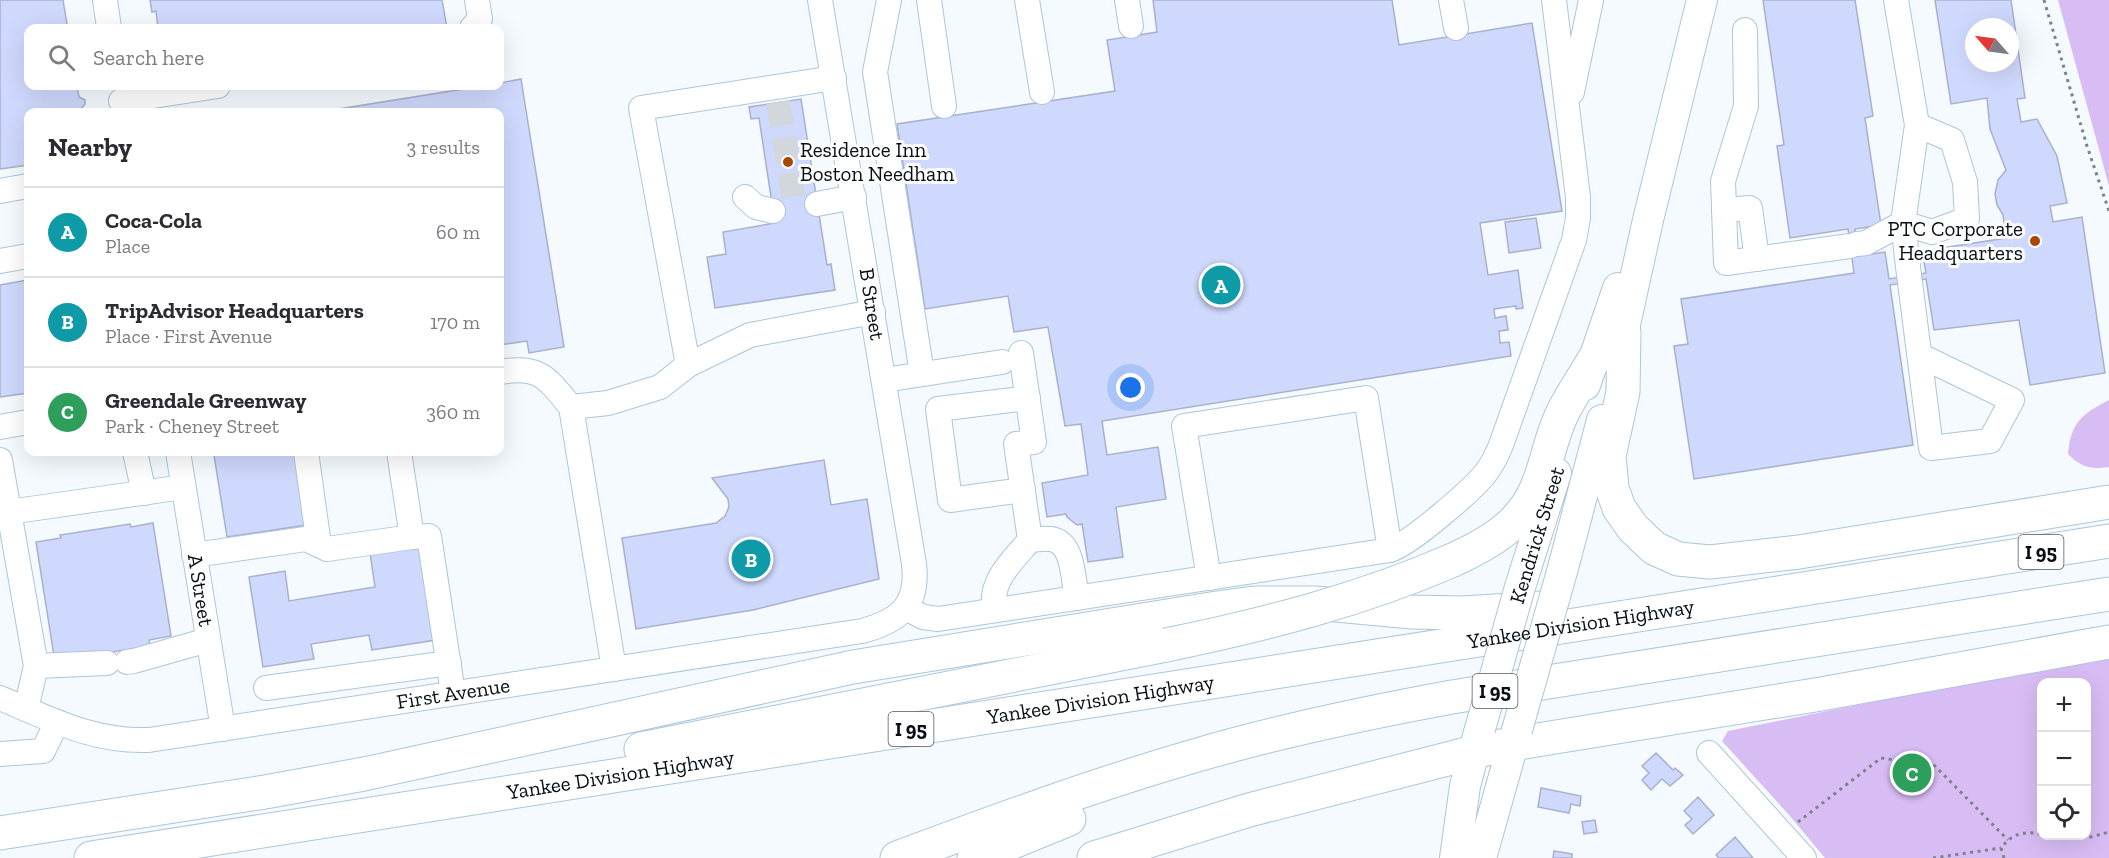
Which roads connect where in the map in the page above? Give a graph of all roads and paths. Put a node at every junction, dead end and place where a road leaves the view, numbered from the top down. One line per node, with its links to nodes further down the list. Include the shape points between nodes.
1 (105, 0): 14 (street)
2 (477, 0): 15 (street, via 480,19)
3 (820, 0): 19 (street, B Street)
4 (889, 0): 43 (street, via 875,72)
5 (929, 0): 23 (street)
6 (1027, 0): 21 (street)
7 (1127, 0): 16 (street)
8 (1451, 0): 17 (street)
9 (1554, 0): 24 (street)
10 (1591, 0): 24 (street)
11 (1701, 0): 33 (main road, Kendrick Street)
12 (1896, 0): 25 (street)
13 (2044, 0): 32 (path)
14 (108, 24)
15 (476, 24)
16 (1131, 26)
17 (1456, 28)
18 (1745, 30): 34 (street, via 1746,106 1723,181 1724,210 1750,208 1757,259 1866,243)
19 (834, 78): 29 (street, B Street); 41 (street, via 776,95 641,108)
20 (190, 90): 22 (street)
21 (1042, 92)
22 (121, 100)
23 (944, 106)
24 (1567, 112): 63 (street, via 1578,197 1576,228 1501,445 1478,481 1409,541)
25 (1917, 125): 34 (street); 34 (street, via 1952,140 1965,182 1967,219 1932,232)
26 (24, 187): 27 (street)
27 (0, 191)
28 (745, 197): 31 (street, via 756,207)
29 (854, 197): 30 (street); 37 (street, B Street)
30 (818, 204)
31 (773, 211)
32 (2109, 211)
33 (1648, 220): 38 (main road, Kendrick Street); 40 (main road, Kendrick Street, via 1616,292)
34 (1903, 223): 39 (street)
35 (24, 257): 36 (street)
36 (0, 261)
37 (873, 312): 41 (street, via 750,335); 44 (street, B Street)
38 (1624, 332): 57 (highway, via 1623,392 1610,456 1612,488 1619,508 1633,528 1654,548 1678,559 1710,562 1799,552); 82 (main road, Kendrick Street, bridge)
39 (1919, 355): 39 (street, via 2012,400 1990,441 1931,448)
40 (1593, 361): 84 (main road, Kendrick Street, bridge, via 1520,587); 87 (highway, bridge, via 1559,420 1537,487 1509,527 1453,560 1393,584 1323,608 1166,645 676,743 555,763)
41 (688, 365): 46 (street, via 660,387 608,402)
42 (504, 372): 46 (street, via 534,371 549,379)
43 (922, 374): 44 (street); 45 (street, via 1012,358)
44 (884, 380): 69 (street, B Street, via 915,574)
45 (1028, 398): 55 (street, via 1034,442 1016,444); 55 (street, via 938,410 950,500)
46 (571, 407): 75 (street)
47 (24, 423): 48 (street)
48 (0, 427)
49 (136, 456): 56 (street)
50 (179, 456): 54 (street, A Street)
51 (307, 456): 62 (street)
52 (400, 456): 59 (street)
53 (0, 460): 58 (street)
54 (183, 487): 56 (street); 64 (street, A Street)
55 (1023, 490): 60 (street)
56 (144, 493): 58 (street)
57 (2109, 502)
58 (9, 512): 74 (street)
59 (412, 537): 62 (street, via 327,549); 73 (street, via 429,536)
60 (1030, 540): 67 (street, via 1054,540 1063,546); 70 (street, via 997,583)
61 (2109, 541): 68 (highway, Yankee Division Highway / I 95)
62 (319, 545): 64 (street, via 306,539)
63 (1390, 550): 65 (street); 65 (street, via 1366,398 1184,426)
64 (194, 555): 71 (street, A Street)
65 (1209, 578): 67 (street)
66 (2109, 594): 83 (highway, I 95, via 1452,697)
67 (1077, 598): 70 (street)
68 (1731, 600): 87 (highway, Yankee Division Highway / I 95); 88 (highway, via 1630,594 1524,610 1463,613 1254,603 844,669 364,774)
69 (906, 608): 70 (street, via 930,618); 75 (street, First Avenue, via 890,621 862,630)
70 (995, 610)
71 (208, 639): 74 (street, via 134,661); 81 (street, A Street)
72 (2109, 642): 82 (highway, via 1821,694)
73 (448, 663): 76 (street); 79 (street, via 277,687)
74 (36, 666): 78 (street)
75 (614, 669): 76 (street, First Avenue)
76 (453, 693): 79 (street, First Avenue)
77 (0, 698): 78 (street, First Avenue)
78 (26, 709): 80 (street, First Avenue)
79 (296, 718): 81 (street, First Avenue)
80 (57, 722): 81 (street, First Avenue, via 88,734 123,740); 86 (street, via 43,751)
81 (223, 729)
82 (1515, 737): 84 (highway); 100 (main road, Kendrick Street)
83 (1252, 740): 96 (highway, I 95, via 1084,790); 97 (highway, via 1176,784 1078,815)
84 (1476, 741): 98 (highway); 99 (main road, Kendrick Street)
85 (1709, 753): 91 (street)
86 (0, 754)
87 (451, 801): 95 (highway, Yankee Division Highway / I 95)
88 (2, 832)
89 (2109, 832): 92 (path)
90 (2037, 833): 93 (path, via 2023,831)
91 (1782, 834): 93 (path, via 1881,758 1935,766); 101 (street)
92 (2091, 837)
93 (2008, 840): 94 (path)
94 (2001, 848): 102 (path); 103 (path)
95 (91, 858)
96 (897, 858)
97 (974, 858)
98 (1094, 858)
99 (1455, 858)
100 (1481, 858)
101 (1804, 858)
102 (1934, 858)
103 (2004, 858)

